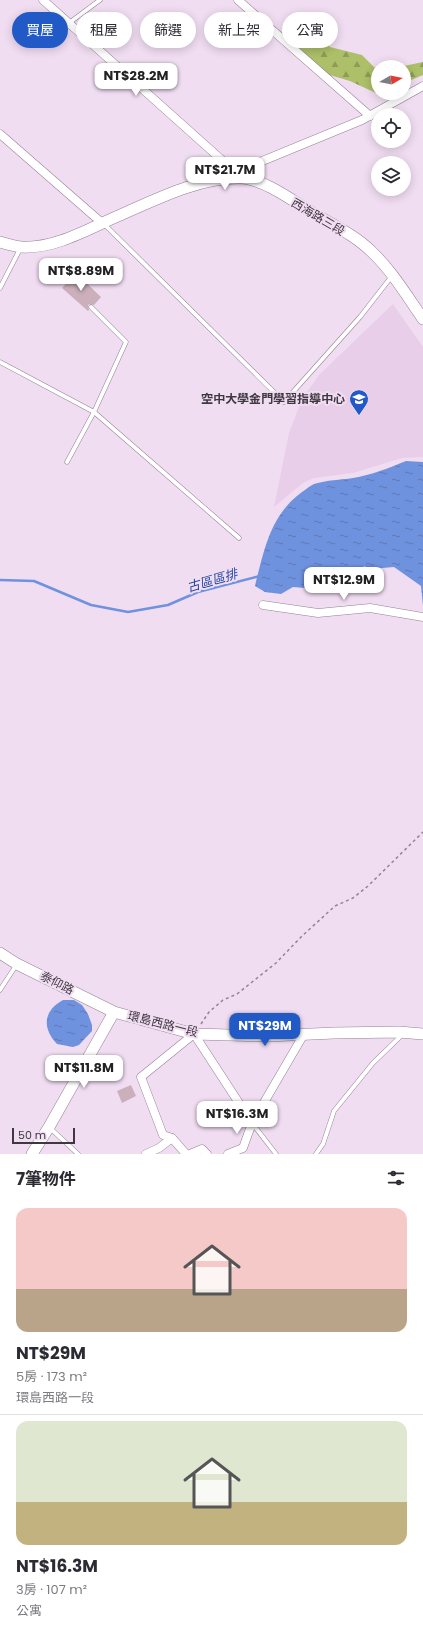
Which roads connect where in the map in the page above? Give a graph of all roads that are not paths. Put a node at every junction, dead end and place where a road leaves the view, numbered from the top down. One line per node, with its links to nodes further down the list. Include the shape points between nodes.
1 (44, 0): 4 (street)
2 (100, 0): 5 (lane)
3 (238, 0): 7 (street)
4 (57, 12)
5 (68, 23): 9 (street)
6 (423, 86): 7 (street)
7 (370, 116): 9 (street, via 255,164)
8 (0, 134): 10 (street)
9 (242, 178): 10 (main road, 西海路三段, via 193,186 163,196); 13 (main road, 西海路三段, via 270,188 358,240)
10 (102, 223): 12 (main road, 西海路三段, via 64,239); 13 (lane, via 284,402 360,317)
11 (0, 242): 12 (main road, 西海路三段)
12 (21, 247): 14 (lane)
13 (392, 276): 16 (main road, 西海路三段)
14 (0, 288)
15 (91, 307): 18 (lane, via 126,342)
16 (423, 319)
17 (0, 362): 18 (lane)
18 (94, 412): 19 (lane); 20 (lane)
19 (66, 462)
20 (239, 538)
21 (262, 605): 22 (street, via 318,613 370,608)
22 (423, 616)
23 (0, 953): 24 (main road, 泰仰路)
24 (17, 964): 25 (lane); 26 (main road, 泰仰路)
25 (0, 990)
26 (114, 1012): 28 (main road, 環島西路一段); 32 (main road, 環島西路一段)
27 (405, 1032): 29 (main road, 環島西路一段); 30 (main road, 環島西路一段); 42 (lane, via 373,1063 334,1111 323,1144)
28 (194, 1034): 29 (main road, 環島西路一段); 31 (street); 33 (street, via 141,1077 163,1135)
29 (304, 1034): 31 (street)
30 (423, 1034)
31 (252, 1123): 40 (street, via 243,1148); 41 (lane)
32 (49, 1127): 34 (main road, 環島西路一段); 35 (lane)
33 (172, 1138): 36 (street); 37 (street)
34 (32, 1154)
35 (78, 1154)
36 (146, 1154)
37 (186, 1154)
38 (190, 1154): 39 (street, via 202,1149)
39 (207, 1154)
40 (228, 1154)
41 (276, 1154)
42 (316, 1154)

